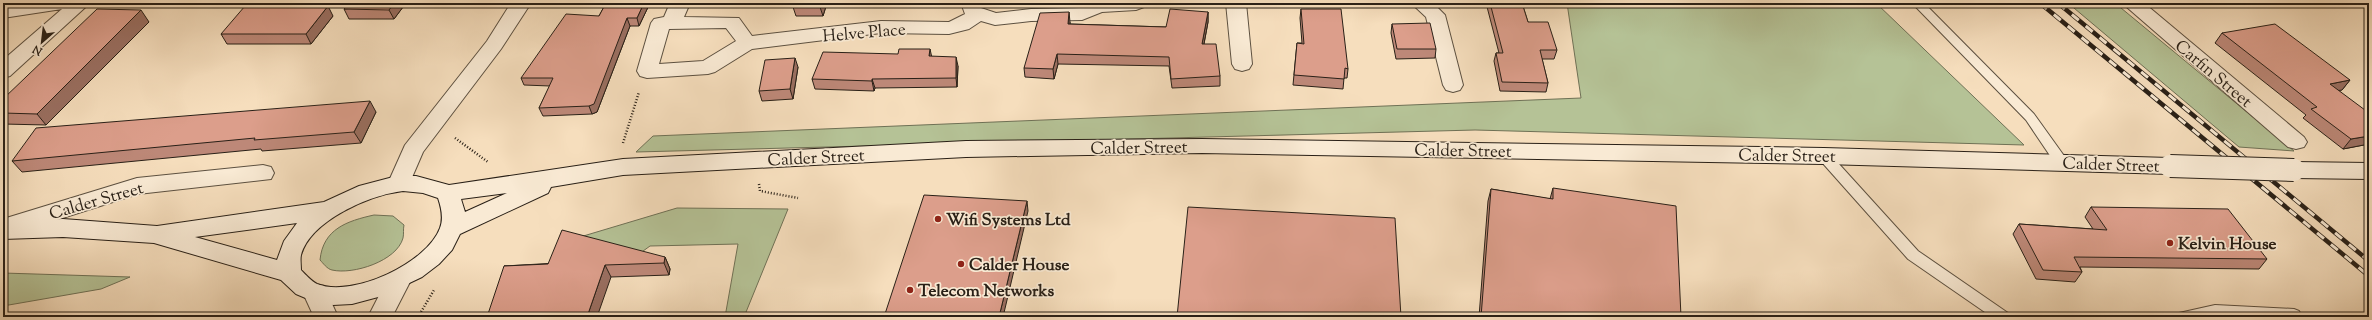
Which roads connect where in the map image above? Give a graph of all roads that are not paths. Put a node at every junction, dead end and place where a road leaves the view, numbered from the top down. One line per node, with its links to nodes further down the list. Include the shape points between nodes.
1 (63, 3): 11 (main road)
2 (80, 3): 15 (main road)
3 (521, 3): 23 (main road, via 494,45 413,150)
4 (680, 3): 12 (main road)
5 (1137, 3): 10 (main road, via 1129,6 1099,6 1082,14 995,19)
6 (1236, 3): 14 (main road)
7 (1421, 3): 16 (main road, via 1435,15)
8 (1918, 3): 19 (lane, via 2030,117)
9 (2132, 3): 17 (main road, Carfin Street)
10 (974, 8): 13 (main road, Helve Place, via 962,25 949,28 881,27)
11 (3, 12)
12 (672, 22): 13 (main road, via 732,22); 13 (main road, Helve Place, via 661,23 647,71 708,66)
13 (747, 43)
14 (1242, 64)
15 (3, 71)
16 (1453, 85)
17 (2296, 142)
18 (1824, 156): 19 (main road, Calder Street); 22 (main road, Calder Street, via 1202,146 966,149 623,167); 35 (lane, via 1913,255)
19 (2062, 162): 20 (main road, Calder Street, bridge)
20 (2369, 171)
21 (263, 173): 27 (main road, Calder Street, via 136,186)
22 (559, 178): 24 (main road, Calder Street); 26 (main road, Calder Street)
23 (399, 183): 24 (main road, Calder Street, via 435,187); 25 (main road, Calder Street, via 352,198)
24 (448, 192): 26 (main road, Calder Street, via 454,212)
25 (330, 209): 28 (main road, Calder Street); 29 (main road, Calder Street, via 311,223 297,240 289,255)
26 (452, 228): 30 (main road, Calder Street, via 440,248 421,265)
27 (3, 229): 28 (main road, Calder Street, via 63,228)
28 (154, 234): 29 (main road, Calder Street)
29 (289, 273): 31 (main road, Calder Street, via 298,283)
30 (398, 280): 31 (main road, Calder Street, via 362,292 340,295); 34 (main road)
31 (315, 293): 33 (main road)
32 (2294, 315): 36 (lane, via 2215,311)
33 (326, 317)
34 (380, 317)
35 (2003, 317)
36 (2184, 317)

